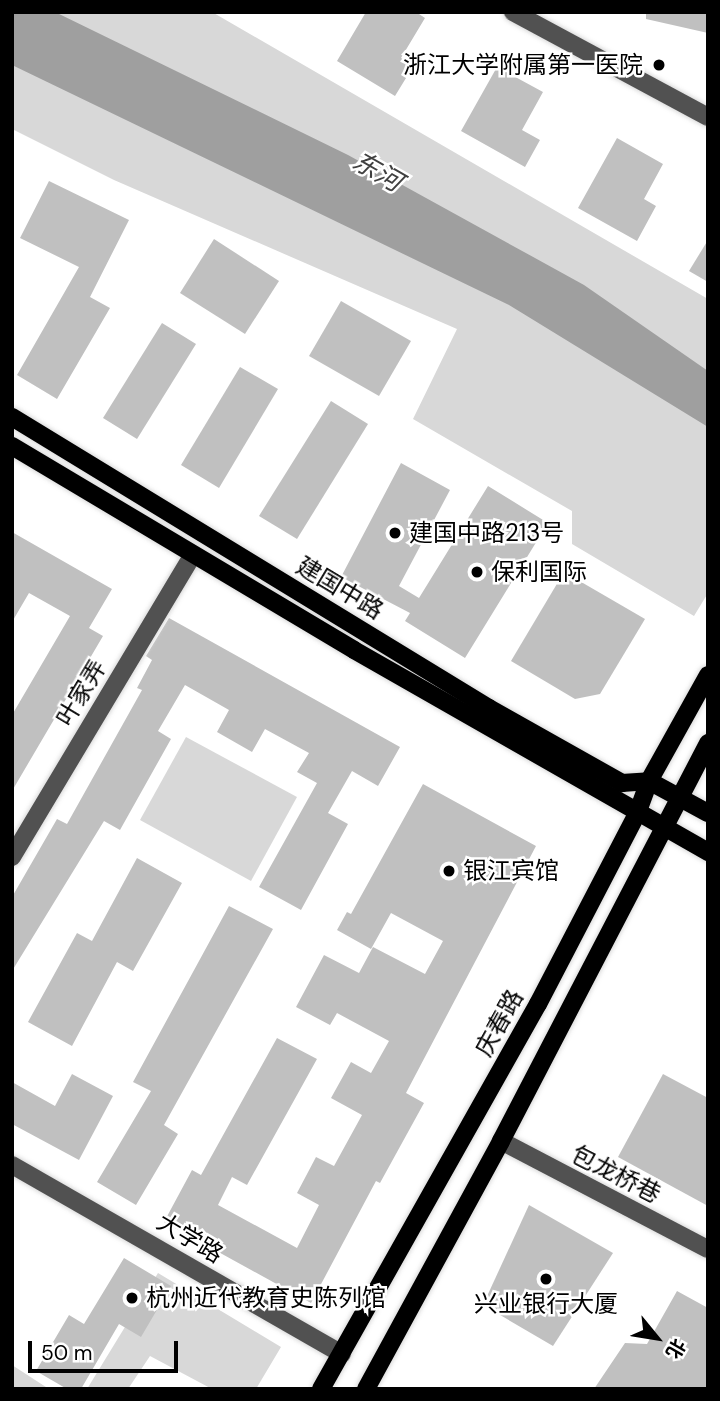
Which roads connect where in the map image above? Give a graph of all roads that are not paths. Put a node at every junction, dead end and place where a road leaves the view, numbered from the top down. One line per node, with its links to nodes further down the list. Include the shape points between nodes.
1 (513, 12): 2 (street)
2 (708, 117)
3 (12, 417): 8 (main road, 建国中路, via 489,708 622,783)
4 (12, 446): 5 (main road, 建国中路)
5 (193, 555): 11 (main road, 建国中路); 14 (street, 叶家弄)
6 (708, 674): 8 (main road, 庆春路)
7 (708, 743): 9 (main road)
8 (649, 781): 9 (main road); 11 (main road, 庆春路)
9 (678, 797): 10 (main road); 12 (main road)
10 (708, 813)
11 (637, 814): 12 (main road, 建国中路); 18 (main road, 庆春路, via 532,1015)
12 (662, 827): 13 (main road, 建国中路); 15 (main road)
13 (708, 852)
14 (12, 857)
15 (501, 1141): 17 (street, 包龙桥巷); 20 (main road)
16 (12, 1165): 18 (street, 大学路)
17 (708, 1249)
18 (342, 1354): 19 (main road, 庆春路)
19 (321, 1389)
20 (366, 1389)

